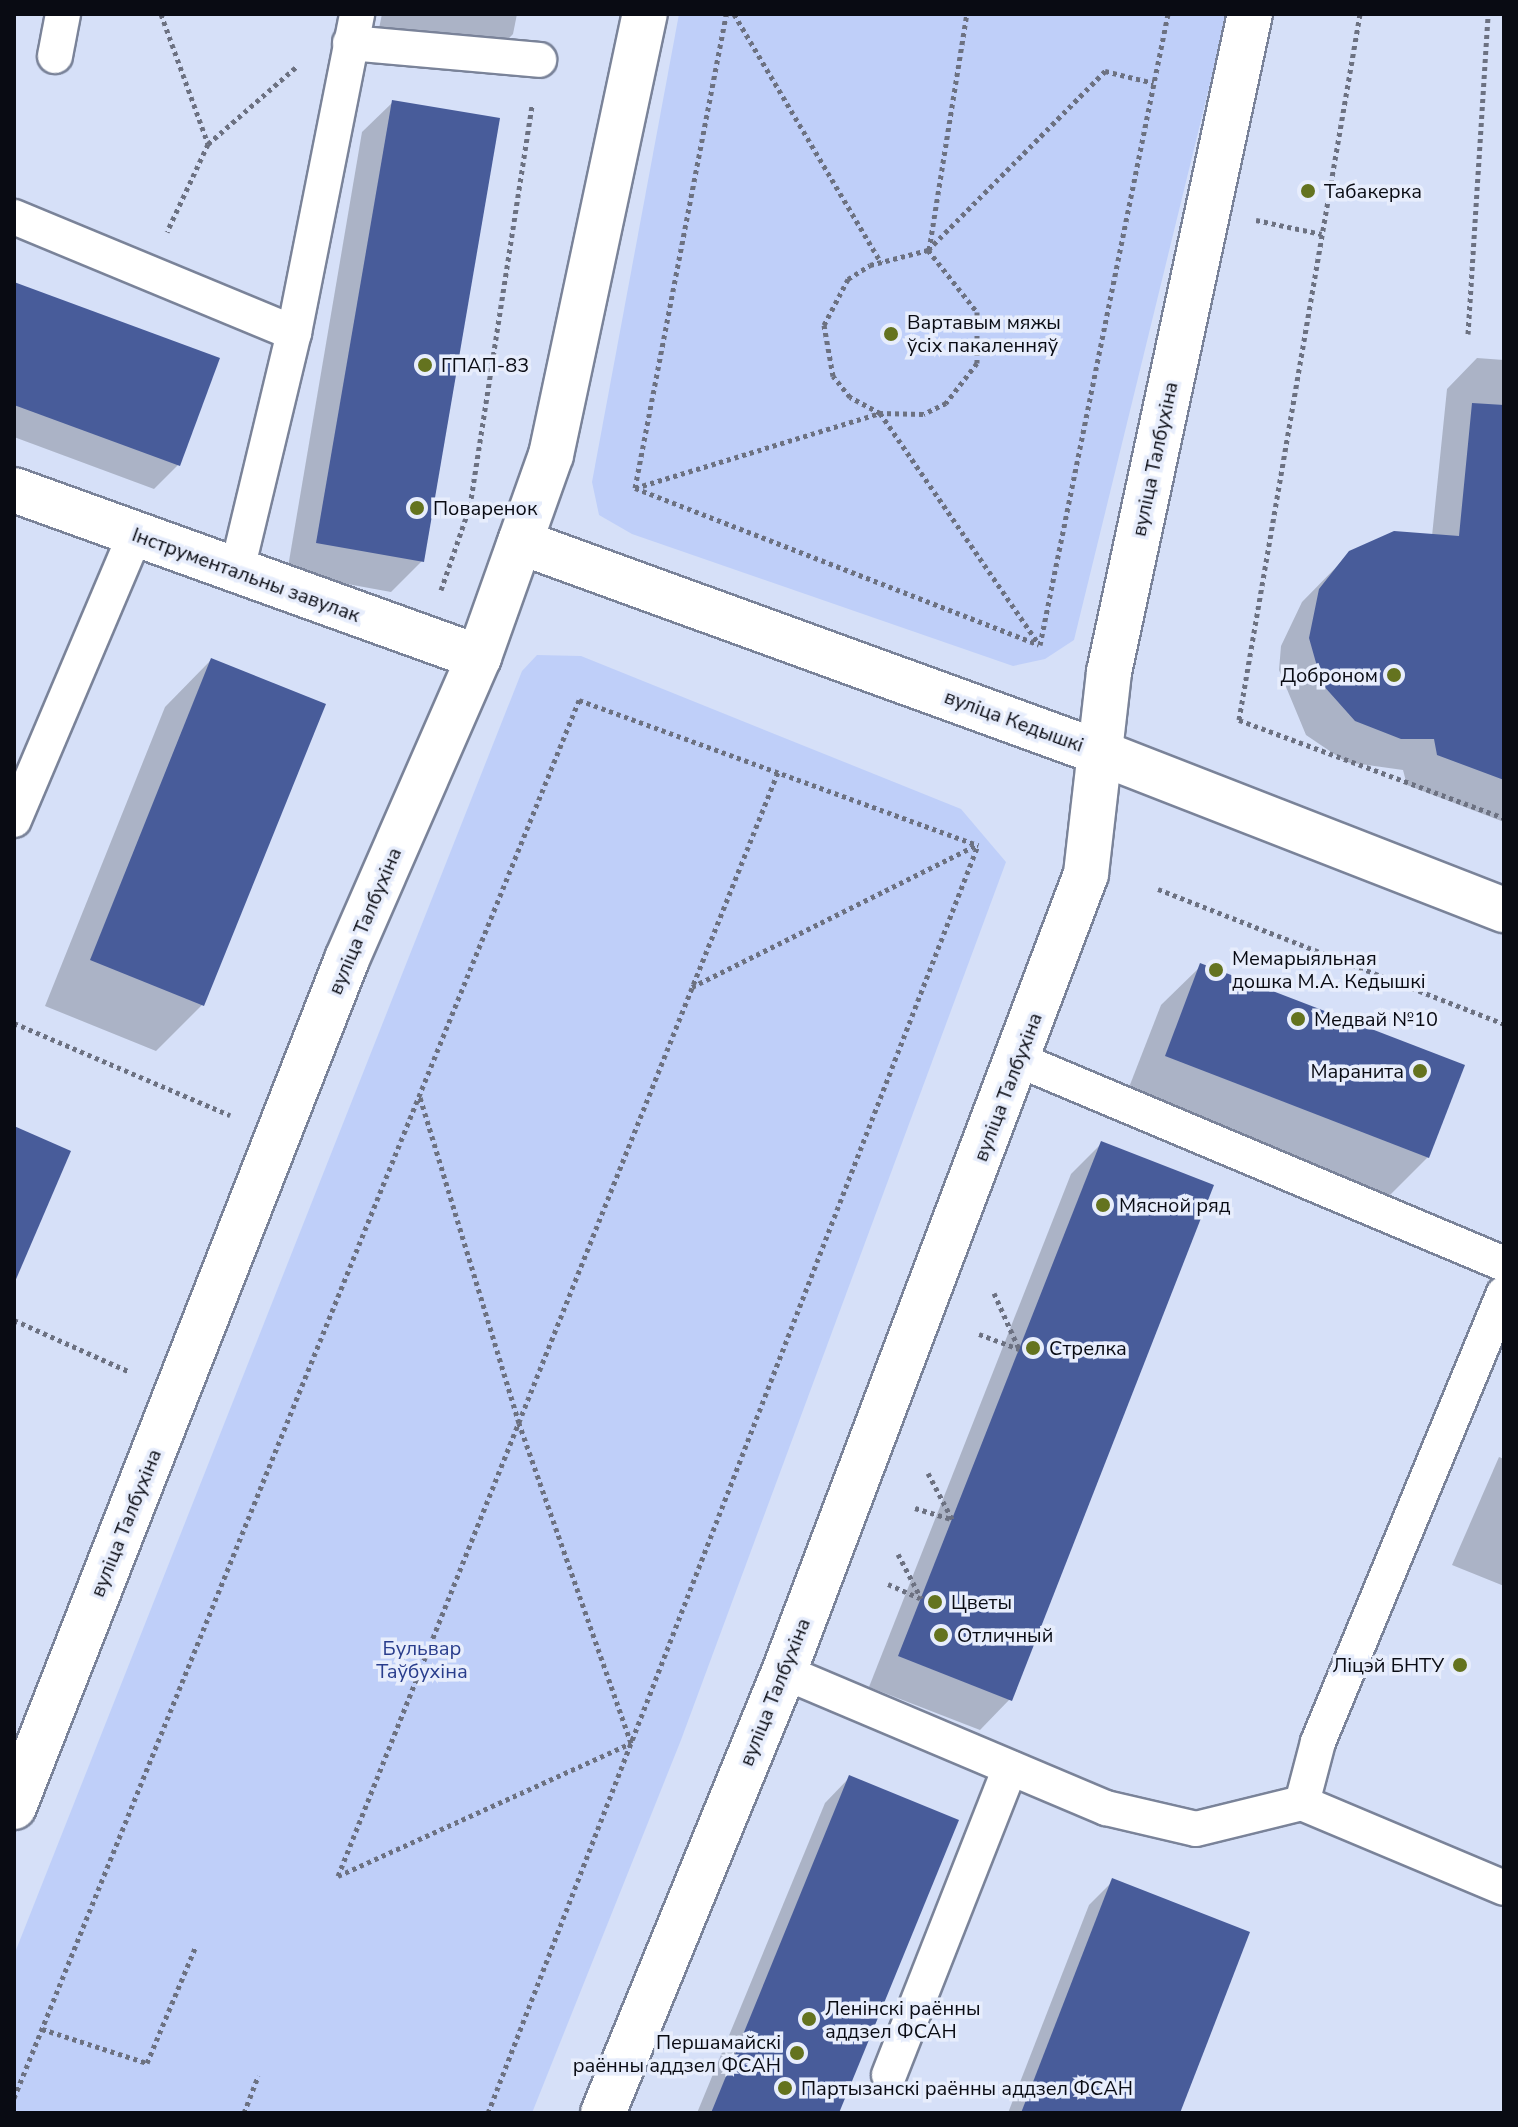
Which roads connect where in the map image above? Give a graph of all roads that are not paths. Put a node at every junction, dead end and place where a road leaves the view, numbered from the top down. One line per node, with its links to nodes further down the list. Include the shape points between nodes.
1 (63, 14): 5 (lane)
2 (645, 14): 11 (main road, вуліца Талбухіна, via 551,455)
3 (1250, 14): 14 (main road, вуліца Талбухіна, via 1109,672)
4 (353, 28): 6 (lane); 8 (lane)
5 (55, 56)
6 (539, 60)
7 (14, 217): 8 (lane)
8 (294, 333): 12 (lane)
9 (14, 490): 10 (main road, Інструментальны завулак)
10 (135, 535): 12 (main road, Інструментальны завулак); 15 (lane)
11 (520, 542): 13 (main road, вуліца Талбухіна); 14 (main road, вуліца Кедышкі)
12 (236, 574): 13 (main road, Інструментальны завулак)
13 (479, 657): 23 (main road, вуліца Талбухіна, via 347,959)
14 (1101, 753): 16 (main road, вуліца Кедышкі); 17 (main road, вуліца Талбухіна, via 1086,874)
15 (14, 820)
16 (1504, 910)
17 (1019, 1060): 18 (lane); 20 (main road, вуліца Талбухіна)
18 (1504, 1264)
19 (1504, 1294): 22 (lane, via 1318,1742)
20 (784, 1672): 21 (lane); 26 (main road, вуліца Талбухіна)
21 (1010, 1768): 22 (lane, via 1106,1808 1196,1829); 25 (lane)
22 (1302, 1803): 24 (lane)
23 (14, 1807)
24 (1504, 1888)
25 (889, 2075)
26 (603, 2113)

